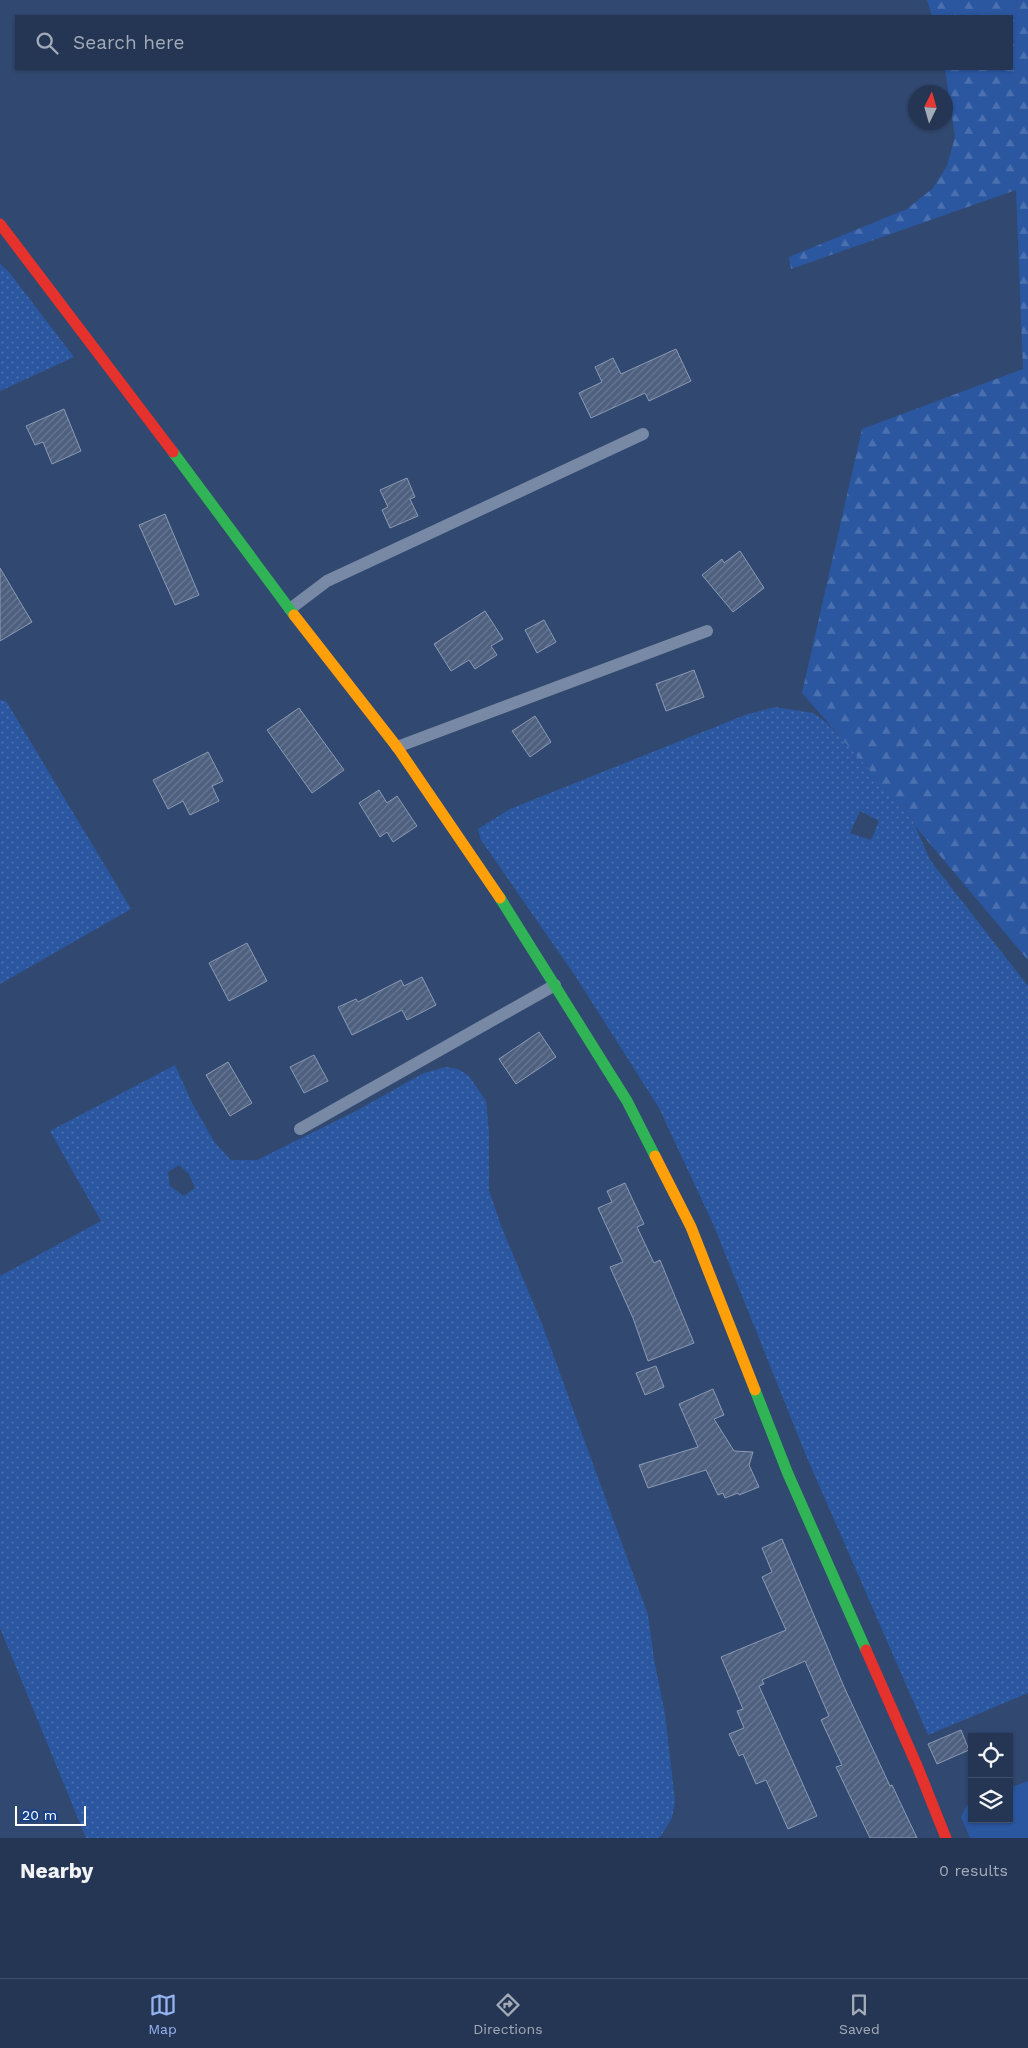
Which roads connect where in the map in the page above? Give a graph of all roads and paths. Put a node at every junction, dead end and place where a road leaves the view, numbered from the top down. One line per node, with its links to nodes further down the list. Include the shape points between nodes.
1 (0, 224): 3 (street)
2 (643, 434): 3 (lane, via 327,580)
3 (290, 609): 5 (street)
4 (707, 631): 5 (lane)
5 (397, 747): 6 (street, via 503,902)
6 (555, 985): 7 (lane); 8 (street, via 627,1101 691,1227 788,1474)
7 (300, 1129)
8 (946, 1838)

